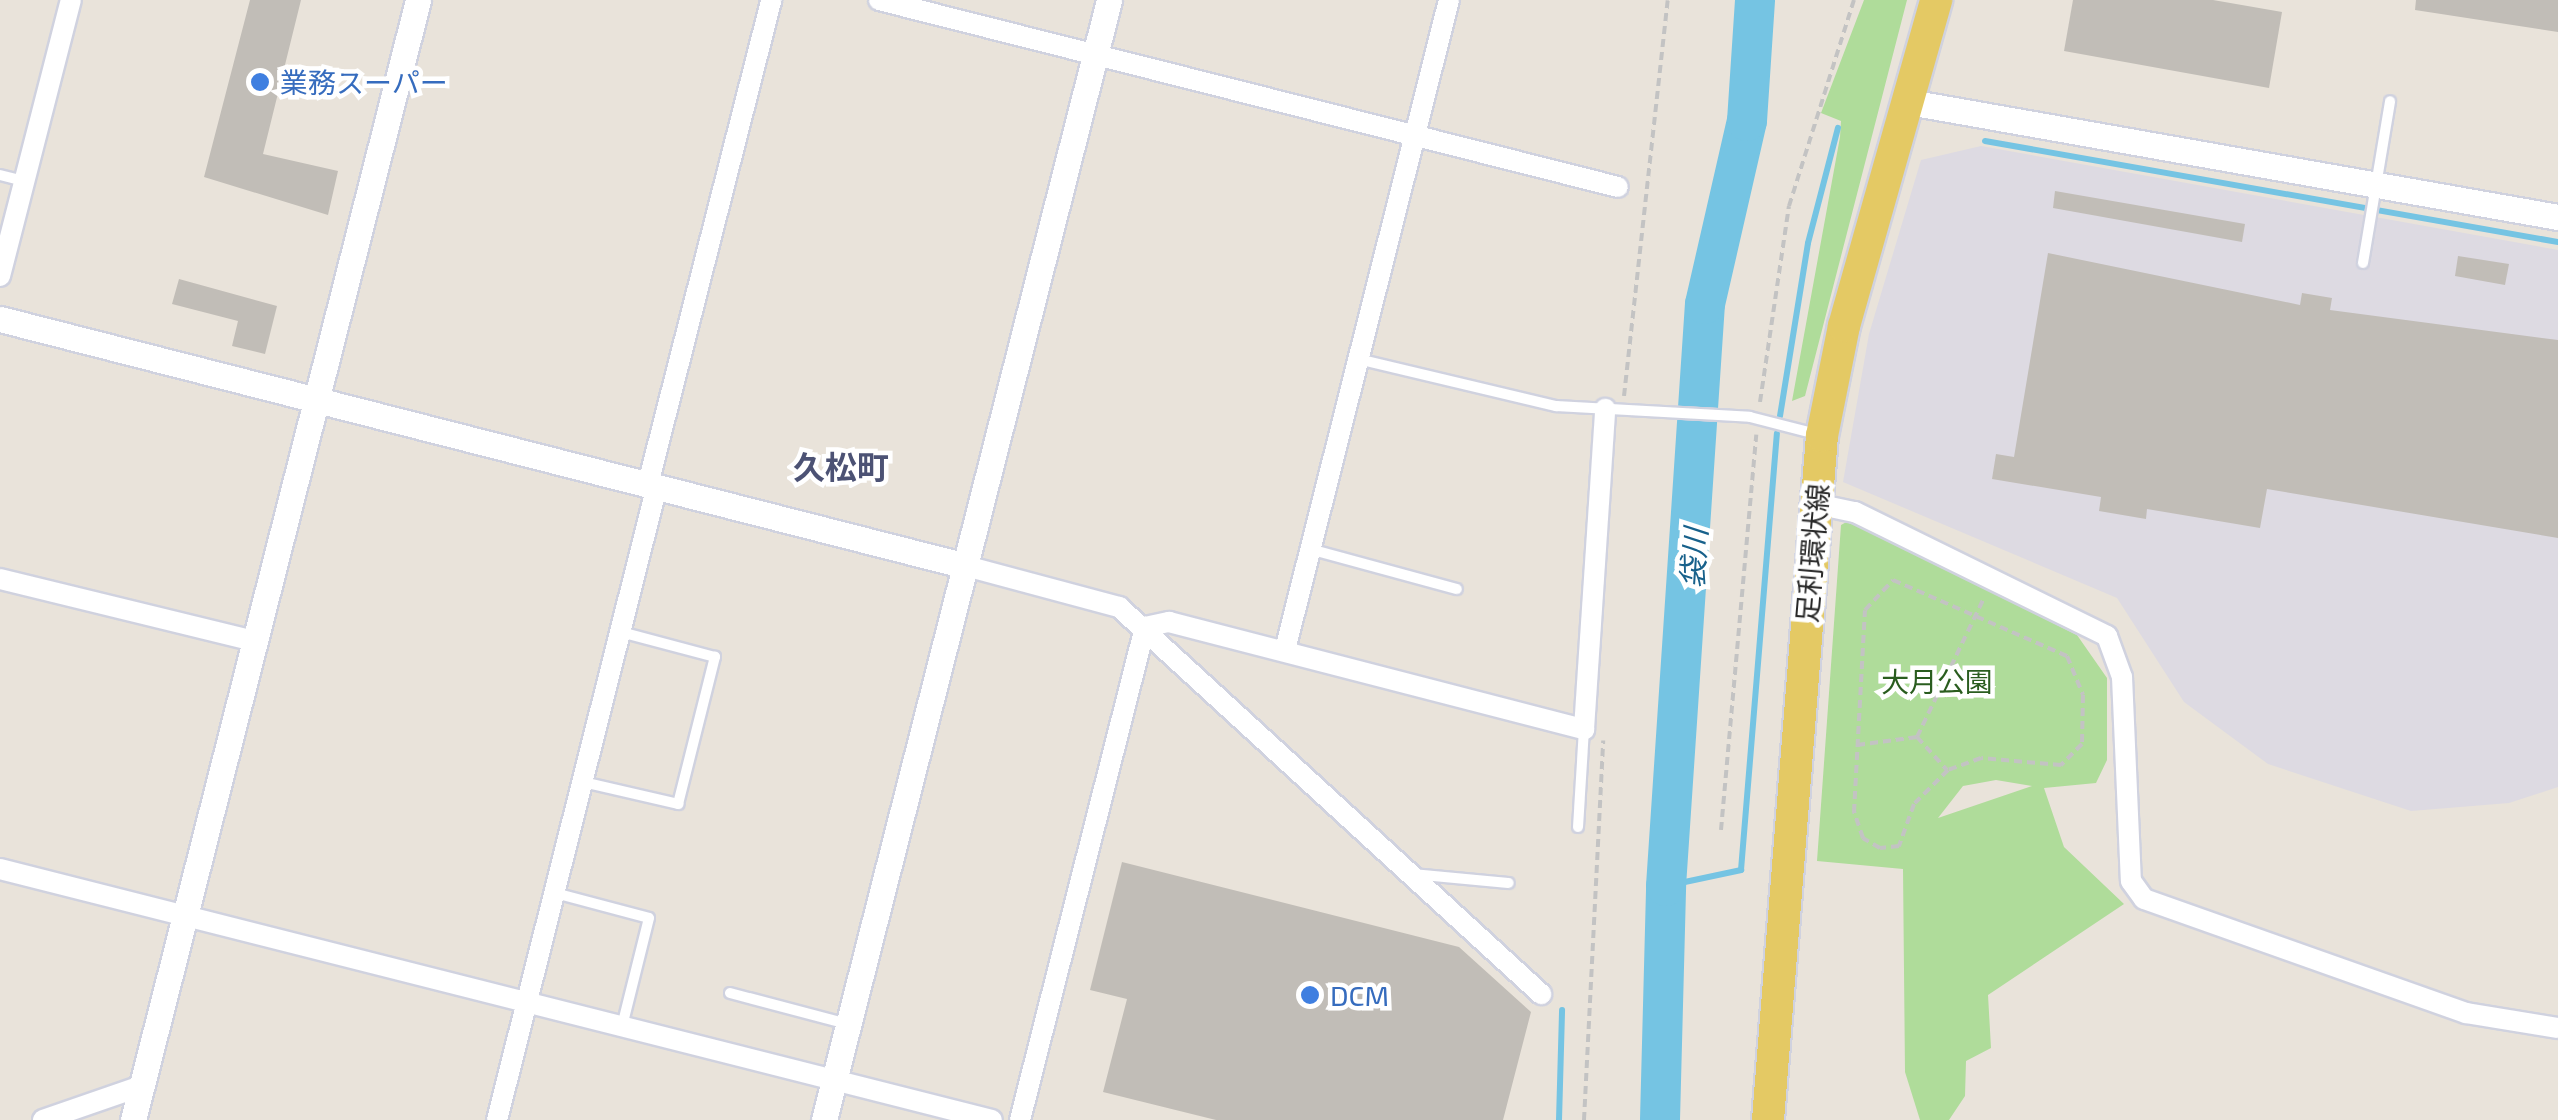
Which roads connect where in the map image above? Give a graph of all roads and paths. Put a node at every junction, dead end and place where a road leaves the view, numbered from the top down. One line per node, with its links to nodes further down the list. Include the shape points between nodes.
1 (72, 0): 15 (street)
2 (418, 0): 23 (street)
3 (772, 0): 29 (street)
4 (879, 0): 10 (street)
5 (1110, 0): 10 (street)
6 (1449, 0): 13 (street)
7 (1668, 0): 24 (path)
8 (1854, 0): 25 (path, via 1790,206)
9 (1936, 0): 12 (main road, 足利環状線)
10 (1096, 54): 13 (street); 32 (street)
11 (2390, 101): 16 (lane)
12 (1909, 102): 16 (street); 28 (main road, 足利環状線, via 1844,326)
13 (1415, 135): 17 (street); 22 (street)
14 (0, 175): 15 (lane)
15 (24, 181): 20 (street)
16 (2376, 184): 18 (street); 19 (lane)
17 (1618, 187)
18 (2558, 217)
19 (2363, 263)
20 (0, 276)
21 (0, 319): 23 (street)
22 (1358, 358): 26 (lane, via 1512,398); 31 (street)
23 (316, 400): 29 (street); 39 (street)
24 (1626, 403): 26 (lane); 28 (lane, via 1750,417)
25 (1759, 406)
26 (1605, 409): 41 (street)
27 (1756, 430): 47 (path)
28 (1822, 436): 30 (main road, 足利環状線)
29 (653, 485): 32 (street); 38 (street)
30 (1816, 504): 58 (street, via 1855,512 2107,636 2122,678 2131,882 2144,899 2466,1013); 68 (main road, 足利環状線)
31 (1313, 550): 35 (lane); 40 (street)
32 (962, 564): 37 (street, via 1100,600); 56 (street)
33 (0, 579): 39 (street)
34 (1989, 587): 36 (path)
35 (1458, 590)
36 (1977, 613): 42 (path); 43 (path, via 1893,580 1873,595); 44 (path, via 2067,656 2083,695 2082,744 2060,765 1981,758)
37 (1145, 628): 40 (street, via 1169,622); 49 (street); 66 (street)
38 (620, 632): 45 (street); 45 (lane, via 715,657 683,786 678,804)
39 (254, 641): 52 (street)
40 (1285, 650): 41 (street)
41 (1594, 729): 46 (lane); 67 (path)
42 (1917, 737): 43 (path); 44 (path)
43 (1857, 745): 44 (path, via 1854,812 1863,838 1880,848 1899,846 1914,804)
44 (1948, 770)
45 (582, 782): 51 (street)
46 (1578, 827)
47 (1721, 830)
48 (0, 869): 52 (street)
49 (1412, 874): 50 (lane); 54 (street)
50 (1509, 883)
51 (555, 894): 55 (street); 57 (lane, via 649,918)
52 (184, 917): 55 (street); 60 (street)
53 (730, 993): 56 (lane)
54 (1542, 994)
55 (527, 1004): 57 (street); 63 (street)
56 (848, 1024): 59 (street)
57 (622, 1028): 59 (street)
58 (2558, 1028)
59 (834, 1081): 64 (street); 65 (street)
60 (141, 1086): 61 (street); 62 (street)
61 (43, 1120)
62 (132, 1120)
63 (496, 1120)
64 (824, 1120)
65 (992, 1120)
66 (1020, 1120)
67 (1584, 1120)
68 (1768, 1120)

